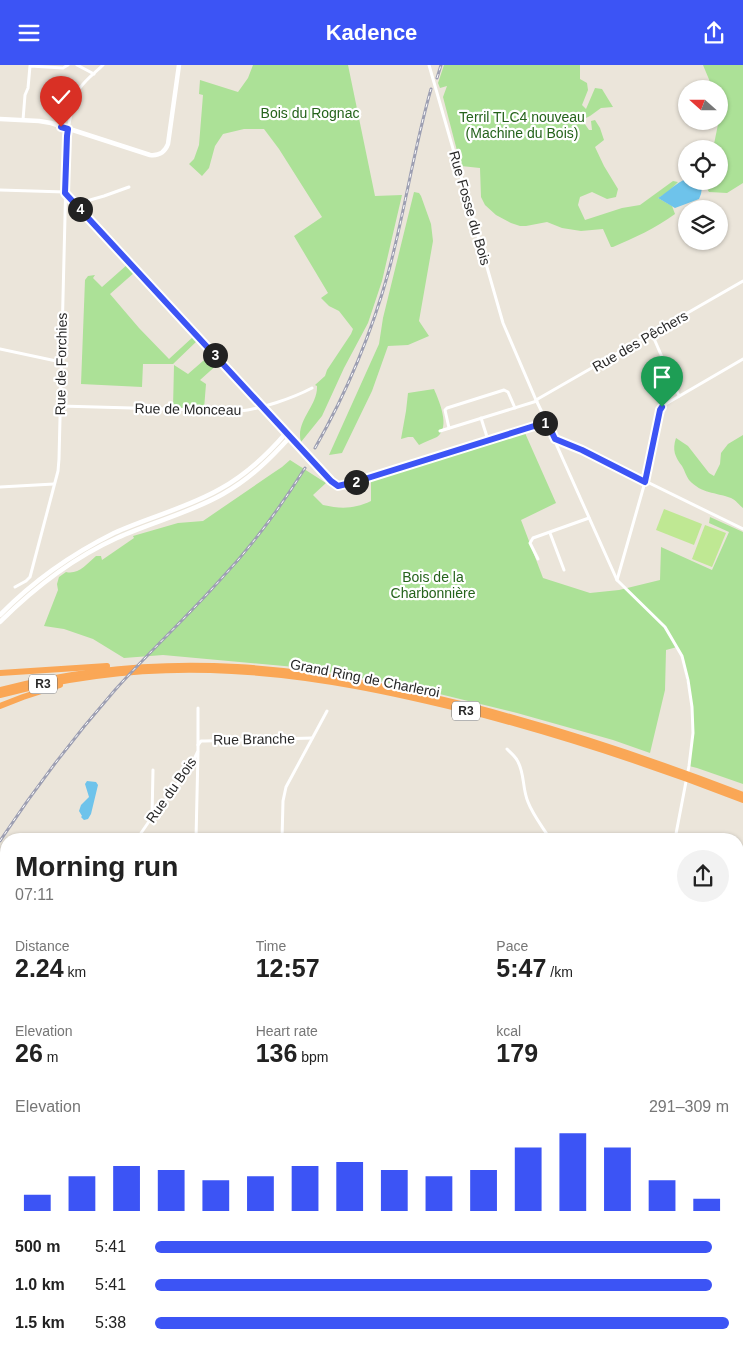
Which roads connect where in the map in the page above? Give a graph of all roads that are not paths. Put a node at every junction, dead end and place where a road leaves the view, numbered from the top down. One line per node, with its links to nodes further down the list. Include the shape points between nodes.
1 (68, 65): 6 (street, via 63,68)
2 (78, 65): 7 (street)
3 (103, 65): 7 (street)
4 (179, 65): 10 (main road, via 168,141 165,150 158,155)
5 (429, 65): 22 (street, Rue Fosse du Bois, via 503,323)
6 (43, 66): 9 (street, via 30,66)
7 (94, 74): 10 (street, Rue de Forchies, via 77,95)
8 (0, 119): 9 (main road)
9 (23, 120): 10 (main road, via 42,121)
10 (68, 129): 13 (street, Rue de Forchies)
11 (129, 187): 14 (street)
12 (0, 190): 13 (street)
13 (65, 193): 14 (street); 19 (street, Rue de Forchies)
14 (76, 204): 24 (street)
15 (743, 281): 16 (street, Rue des Pêchers)
16 (652, 334): 21 (street); 22 (street, Rue des Pêchers)
17 (0, 349): 19 (street)
18 (743, 359): 21 (street)
19 (61, 362): 23 (street, Rue de Forchies)
20 (312, 388): 24 (street, Rue de Monceau)
21 (678, 396): 33 (street, via 660,410)
22 (536, 400): 25 (street, Rue des Pêchers); 27 (street, Rue Fosse du Bois)
23 (60, 406): 24 (street, Rue de Monceau, via 240,411); 34 (street, Rue de Forchies, via 59,459)
24 (262, 407): 30 (street)
25 (515, 408): 26 (street, Rue des Pêchers); 28 (street, via 504,390 447,408)
26 (482, 418): 28 (street, Rue des Pêchers); 32 (street)
27 (547, 422): 31 (street, Rue Fosse du Bois); 32 (street)
28 (449, 428): 29 (street, Rue des Pêchers)
29 (440, 431)
30 (288, 435): 32 (street, via 338,486); 43 (main road, via 233,481 88,547 40,579); 44 (main road, via 259,470 236,486 210,501 129,532 91,551 32,592)
31 (555, 439): 33 (street); 36 (street, Rue Fosse du Bois)
32 (488, 441)
33 (645, 482): 37 (street); 41 (street)
34 (54, 484): 35 (street); 42 (street, Rue de Forchies, via 30,577)
35 (0, 487)
36 (589, 518): 38 (street); 41 (street, Rue Fosse du Bois)
37 (743, 529)
38 (550, 533): 39 (street, via 534,538 530,543); 40 (street)
39 (538, 559)
40 (564, 570)
41 (617, 580): 65 (street, via 665,627 682,656 688,681 692,733)
42 (15, 587)
43 (0, 615)
44 (0, 622)
45 (145, 666): 46 (highway); 48 (highway, Grand Ring de Charleroi / R3, via 66,675); 58 (highway, Grand Ring de Charleroi / R3, via 256,667 385,687 474,707 566,733)
46 (0, 673)
47 (87, 677): 49 (highway, Grand Ring de Charleroi / R3); 50 (highway); 59 (highway, Grand Ring de Charleroi / R3, via 145,671 232,671 299,677 377,690 565,738 656,767)
48 (0, 690)
49 (0, 695)
50 (0, 706)
51 (198, 708): 54 (street, Rue du Bois)
52 (327, 711): 53 (street)
53 (312, 738): 54 (street, Rue Branche, via 200,741); 63 (street, via 284,792)
54 (198, 745): 56 (street, Rue du Bois)
55 (507, 749): 64 (street, via 517,759 527,800)
56 (198, 751): 60 (street, Rue du Bois, via 189,770); 62 (street)
57 (153, 770): 60 (street)
58 (743, 795)
59 (743, 800)
60 (152, 817): 61 (street, Rue du Bois)
61 (141, 833)
62 (196, 833)
63 (282, 833)
64 (546, 833)
65 (676, 833)

